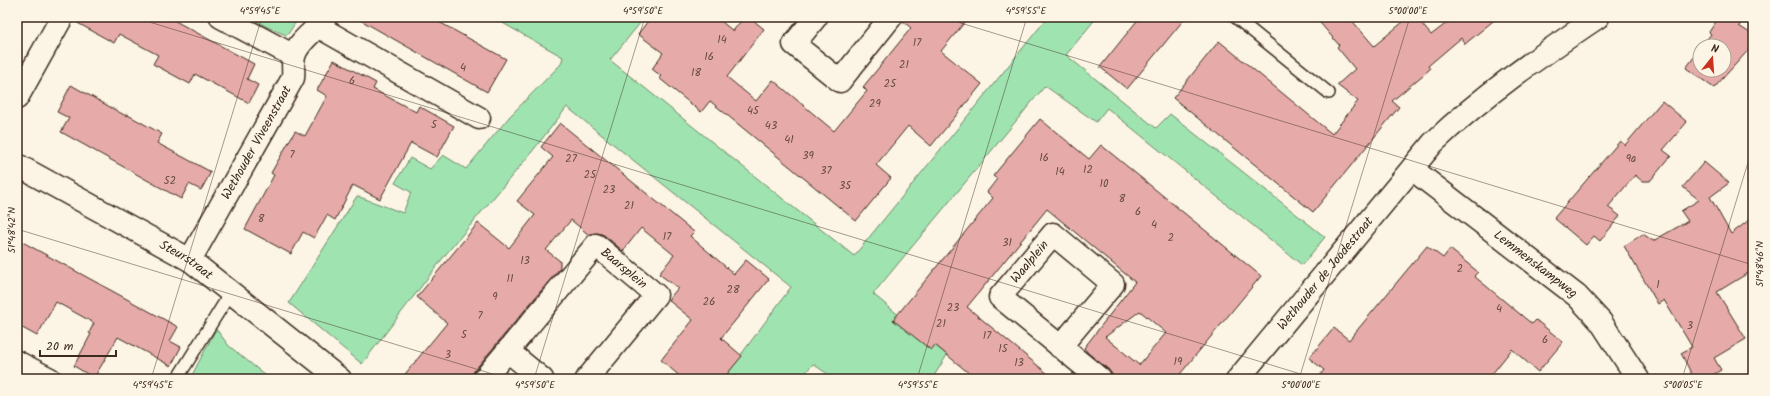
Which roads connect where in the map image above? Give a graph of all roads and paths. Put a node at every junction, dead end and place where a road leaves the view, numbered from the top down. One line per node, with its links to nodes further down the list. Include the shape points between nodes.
1 (62, 17): 10 (street)
2 (222, 17): 8 (street)
3 (816, 17): 4 (street, via 794,44 840,81)
4 (891, 17)
5 (1235, 17): 9 (lane)
6 (1598, 17): 13 (street, Wethouder de Joodestraat, via 1534,60 1455,122 1432,143)
7 (322, 22): 8 (street, Wethouder Viveenstraat, via 302,41); 11 (street, Wethouder Viveenstraat)
8 (294, 56): 14 (street, Wethouder Viveenstraat, via 293,78)
9 (1329, 94)
10 (17, 98)
11 (479, 118)
12 (17, 165): 14 (street, Steurstraat)
13 (1412, 169): 26 (street, Wethouder de Joodestraat); 27 (street, Lemmenskampweg, via 1578,296 1601,322)
14 (190, 260): 15 (street, Steurstraat)
15 (231, 292): 20 (lane); 21 (street, Steurstraat)
16 (1060, 347): 16 (street, Waalplein, via 1113,284 1053,234 1000,297); 25 (street, Waalplein)
17 (508, 352): 22 (street, Baarsplein); 23 (street); 24 (street, Baarsplein, via 596,245 656,295)
18 (17, 362): 19 (street)
19 (50, 379)
20 (177, 379)
21 (340, 379)
22 (484, 379)
23 (542, 379)
24 (587, 379)
25 (1100, 379)
26 (1238, 379)
27 (1638, 379)

